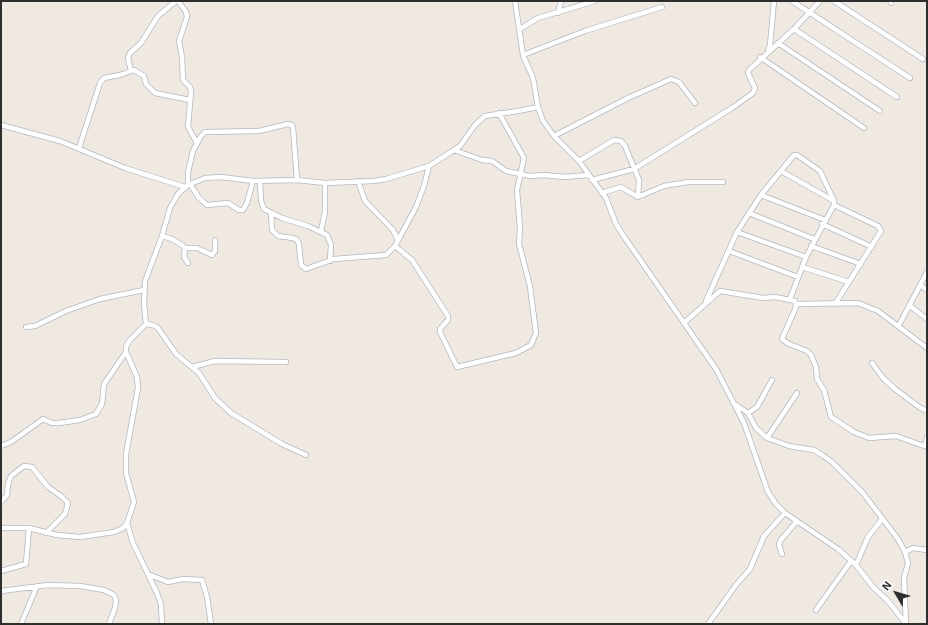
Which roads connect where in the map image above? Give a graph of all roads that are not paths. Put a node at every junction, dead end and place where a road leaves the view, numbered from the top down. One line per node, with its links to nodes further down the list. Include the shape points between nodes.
1 (177, 1): 19 (street, via 158,16 139,46 130,53); 22 (street, via 187,17 179,41 183,80 190,87)
2 (515, 1): 12 (street)
3 (561, 1): 11 (street)
4 (595, 1): 11 (street)
5 (774, 1): 15 (street, via 770,45)
6 (792, 1): 10 (street)
7 (820, 1): 10 (street)
8 (834, 1): 18 (street)
9 (662, 7): 16 (street, via 585,31)
10 (809, 12): 13 (street); 20 (street)
11 (558, 13): 12 (street, via 531,20)
12 (520, 29): 16 (street)
13 (794, 29): 14 (street); 21 (street)
14 (778, 43): 15 (street); 25 (street)
15 (767, 52): 17 (street)
16 (523, 56): 24 (street, via 532,78)
17 (760, 58): 28 (street); 35 (street, via 748,73 755,88 753,92 732,108)
18 (922, 58)
19 (130, 71): 22 (street, via 134,70 144,76 146,84 155,93); 31 (street, via 102,80)
20 (910, 78)
21 (897, 97)
22 (190, 100): 30 (street, via 188,127)
23 (695, 103): 29 (street, via 679,82 671,79)
24 (538, 107): 26 (street); 29 (street, via 543,121)
25 (880, 111)
26 (499, 113): 32 (street, via 482,118); 37 (street, via 523,154)
27 (1, 125): 31 (street)
28 (864, 128)
29 (554, 136): 33 (street)
30 (197, 143): 39 (street, via 205,132 259,131 292,125); 46 (street, via 190,161)
31 (78, 148): 46 (street, via 125,168)
32 (454, 150): 34 (street); 37 (street, via 492,161 506,171)
33 (579, 161): 35 (street, via 618,139 625,146); 38 (street)
34 (429, 166): 43 (street, via 380,180); 59 (street, via 418,202)
35 (634, 169): 40 (street); 49 (street, via 638,180)
36 (781, 171): 48 (street); 50 (street); 50 (street, via 794,155 797,155 818,168)
37 (520, 174): 38 (street, via 564,177); 60 (street, via 517,190 519,244 529,278 536,334 528,348 457,367 440,332 448,316 412,260)
38 (588, 174): 40 (street)
39 (297, 180): 42 (street); 45 (street)
40 (592, 180): 47 (street)
41 (253, 181): 42 (street); 46 (street, via 221,177 205,178); 46 (street, via 243,210 228,203 207,205)
42 (260, 181): 51 (street, via 262,206)
43 (358, 181): 45 (street); 59 (street, via 365,201 393,230)
44 (723, 182): 49 (street, via 688,182 664,186)
45 (325, 183): 54 (street, via 325,212)
46 (187, 185): 56 (street, via 172,203)
47 (602, 193): 49 (street, via 621,187); 82 (street, via 622,233)
48 (761, 195): 52 (street); 53 (street)
49 (638, 197)
50 (834, 203): 53 (street); 62 (street, via 880,228)
51 (271, 213): 54 (street); 66 (street, via 275,233 297,240 303,267 310,269)
52 (749, 213): 55 (street); 57 (street)
53 (824, 222): 57 (street); 62 (street)
54 (321, 231): 66 (street, via 330,239)
55 (737, 232): 64 (street); 65 (street)
56 (162, 236): 63 (street); 74 (street)
57 (814, 239): 61 (street)
58 (215, 240): 63 (street, via 215,251 212,255 197,248)
59 (398, 240): 60 (street)
60 (395, 246): 66 (street, via 386,255)
61 (811, 246): 65 (street); 68 (street)
62 (872, 247): 68 (street)
63 (185, 248): 67 (street, via 184,257)
64 (729, 251): 71 (street); 77 (street)
65 (806, 257): 69 (street)
66 (330, 260)
67 (188, 263)
68 (861, 264): 72 (street)
69 (802, 267): 71 (street); 72 (street)
70 (927, 272): 73 (street)
71 (798, 277): 76 (street)
72 (849, 282): 79 (street)
73 (920, 284): 75 (street); 80 (street)
74 (144, 290): 83 (street); 85 (street, via 100,299 35,326)
75 (927, 290)
76 (790, 299): 77 (street, via 720,291); 78 (street)
77 (705, 303): 82 (street)
78 (797, 304): 79 (street); 99 (street, via 782,339 811,355 831,417 854,432 869,438 890,435)
79 (835, 304): 84 (street, via 858,303 878,311)
80 (909, 305): 81 (street); 84 (street)
81 (927, 319)
82 (685, 322): 93 (street, via 716,369)
83 (146, 324): 87 (street, via 129,341); 90 (street, via 158,328 176,354)
84 (899, 325): 86 (street)
85 (26, 327)
86 (927, 348)
87 (126, 352): 98 (street, via 104,384 102,404 96,414 80,420 59,423 43,419 11,442); 105 (street, via 138,388 126,454 126,472 134,502)
88 (286, 362): 90 (street, via 215,361)
89 (872, 363): 94 (street, via 895,389)
90 (192, 367): 100 (street, via 199,373 215,398 238,419)
91 (772, 380): 95 (street, via 757,407)
92 (797, 393): 97 (street)
93 (734, 403): 95 (street); 102 (street, via 768,492)
94 (927, 411)
95 (748, 413): 97 (street, via 756,428)
96 (927, 437): 99 (street)
97 (767, 438): 103 (street, via 789,446 814,450 832,462 863,493)
98 (1, 446)
99 (926, 446)
100 (306, 455)
101 (1, 502): 108 (street, via 7,495 11,476 24,466 32,467 48,487 68,503 65,514)
102 (785, 514): 104 (street); 123 (street, via 764,536 750,569)
103 (882, 519): 110 (street); 113 (street, via 868,537)
104 (797, 521): 111 (street, via 780,541); 112 (street)
105 (127, 523): 108 (street, via 118,531 84,536); 115 (street, via 133,543)
106 (1, 528): 107 (street)
107 (29, 528): 108 (street); 114 (street, via 26,564)
108 (46, 533)
109 (927, 550): 110 (street, via 913,548)
110 (905, 552): 124 (street, via 908,563 904,578)
111 (782, 554)
112 (851, 561): 113 (street); 118 (street)
113 (856, 565): 124 (street)
114 (1, 571)
115 (149, 574): 121 (street, via 161,604); 122 (street, via 168,582 183,579 202,580)
116 (37, 586): 117 (street); 119 (street); 120 (street, via 75,586 111,593 116,604)
117 (1, 591)
118 (816, 610)
119 (21, 624)
120 (109, 624)
121 (162, 624)
122 (211, 624)
123 (708, 624)
124 (906, 624)

